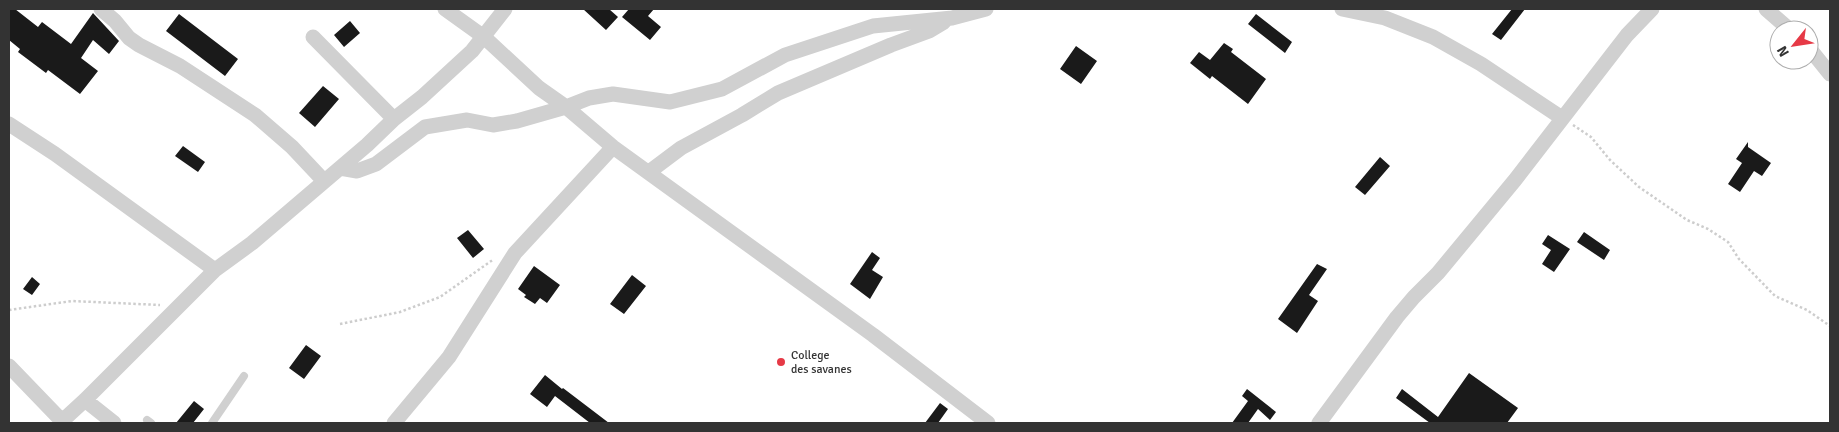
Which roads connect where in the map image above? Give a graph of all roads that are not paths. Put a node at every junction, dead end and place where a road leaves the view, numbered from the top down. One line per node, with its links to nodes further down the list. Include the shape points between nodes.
1 (101, 9): 21 (street, via 139,45 180,66 255,115)
2 (445, 9): 11 (street)
3 (505, 9): 11 (street)
4 (986, 9): 8 (street)
5 (1342, 9): 15 (street, via 1385,18 1433,37 1481,64)
6 (1652, 9): 15 (street, via 1627,35)
7 (1766, 9): 9 (street)
8 (952, 18): 14 (street, via 873,26 784,55 722,88 670,102 612,94); 20 (street, via 929,31 778,93 681,148)
9 (1779, 20)
10 (313, 37): 16 (street)
11 (484, 37): 14 (street, via 533,83); 16 (street, via 422,97)
12 (1819, 60): 13 (street)
13 (1830, 74)
14 (566, 107): 18 (street); 19 (street, via 493,125 467,120 425,127 376,164 357,171)
15 (1562, 118): 31 (street, via 1515,180 1398,317)
16 (394, 119): 19 (street)
17 (9, 124): 22 (street)
18 (613, 147): 20 (street); 29 (street, via 515,253 449,357)
19 (340, 168): 21 (street)
20 (649, 172): 30 (street)
21 (324, 181): 22 (street)
22 (215, 270): 25 (street)
23 (9, 366): 26 (street)
24 (244, 376): 28 (lane)
25 (85, 400): 26 (street); 27 (street)
26 (61, 422)
27 (114, 423)
28 (212, 423)
29 (394, 423)
30 (988, 423)
31 (1319, 423)

